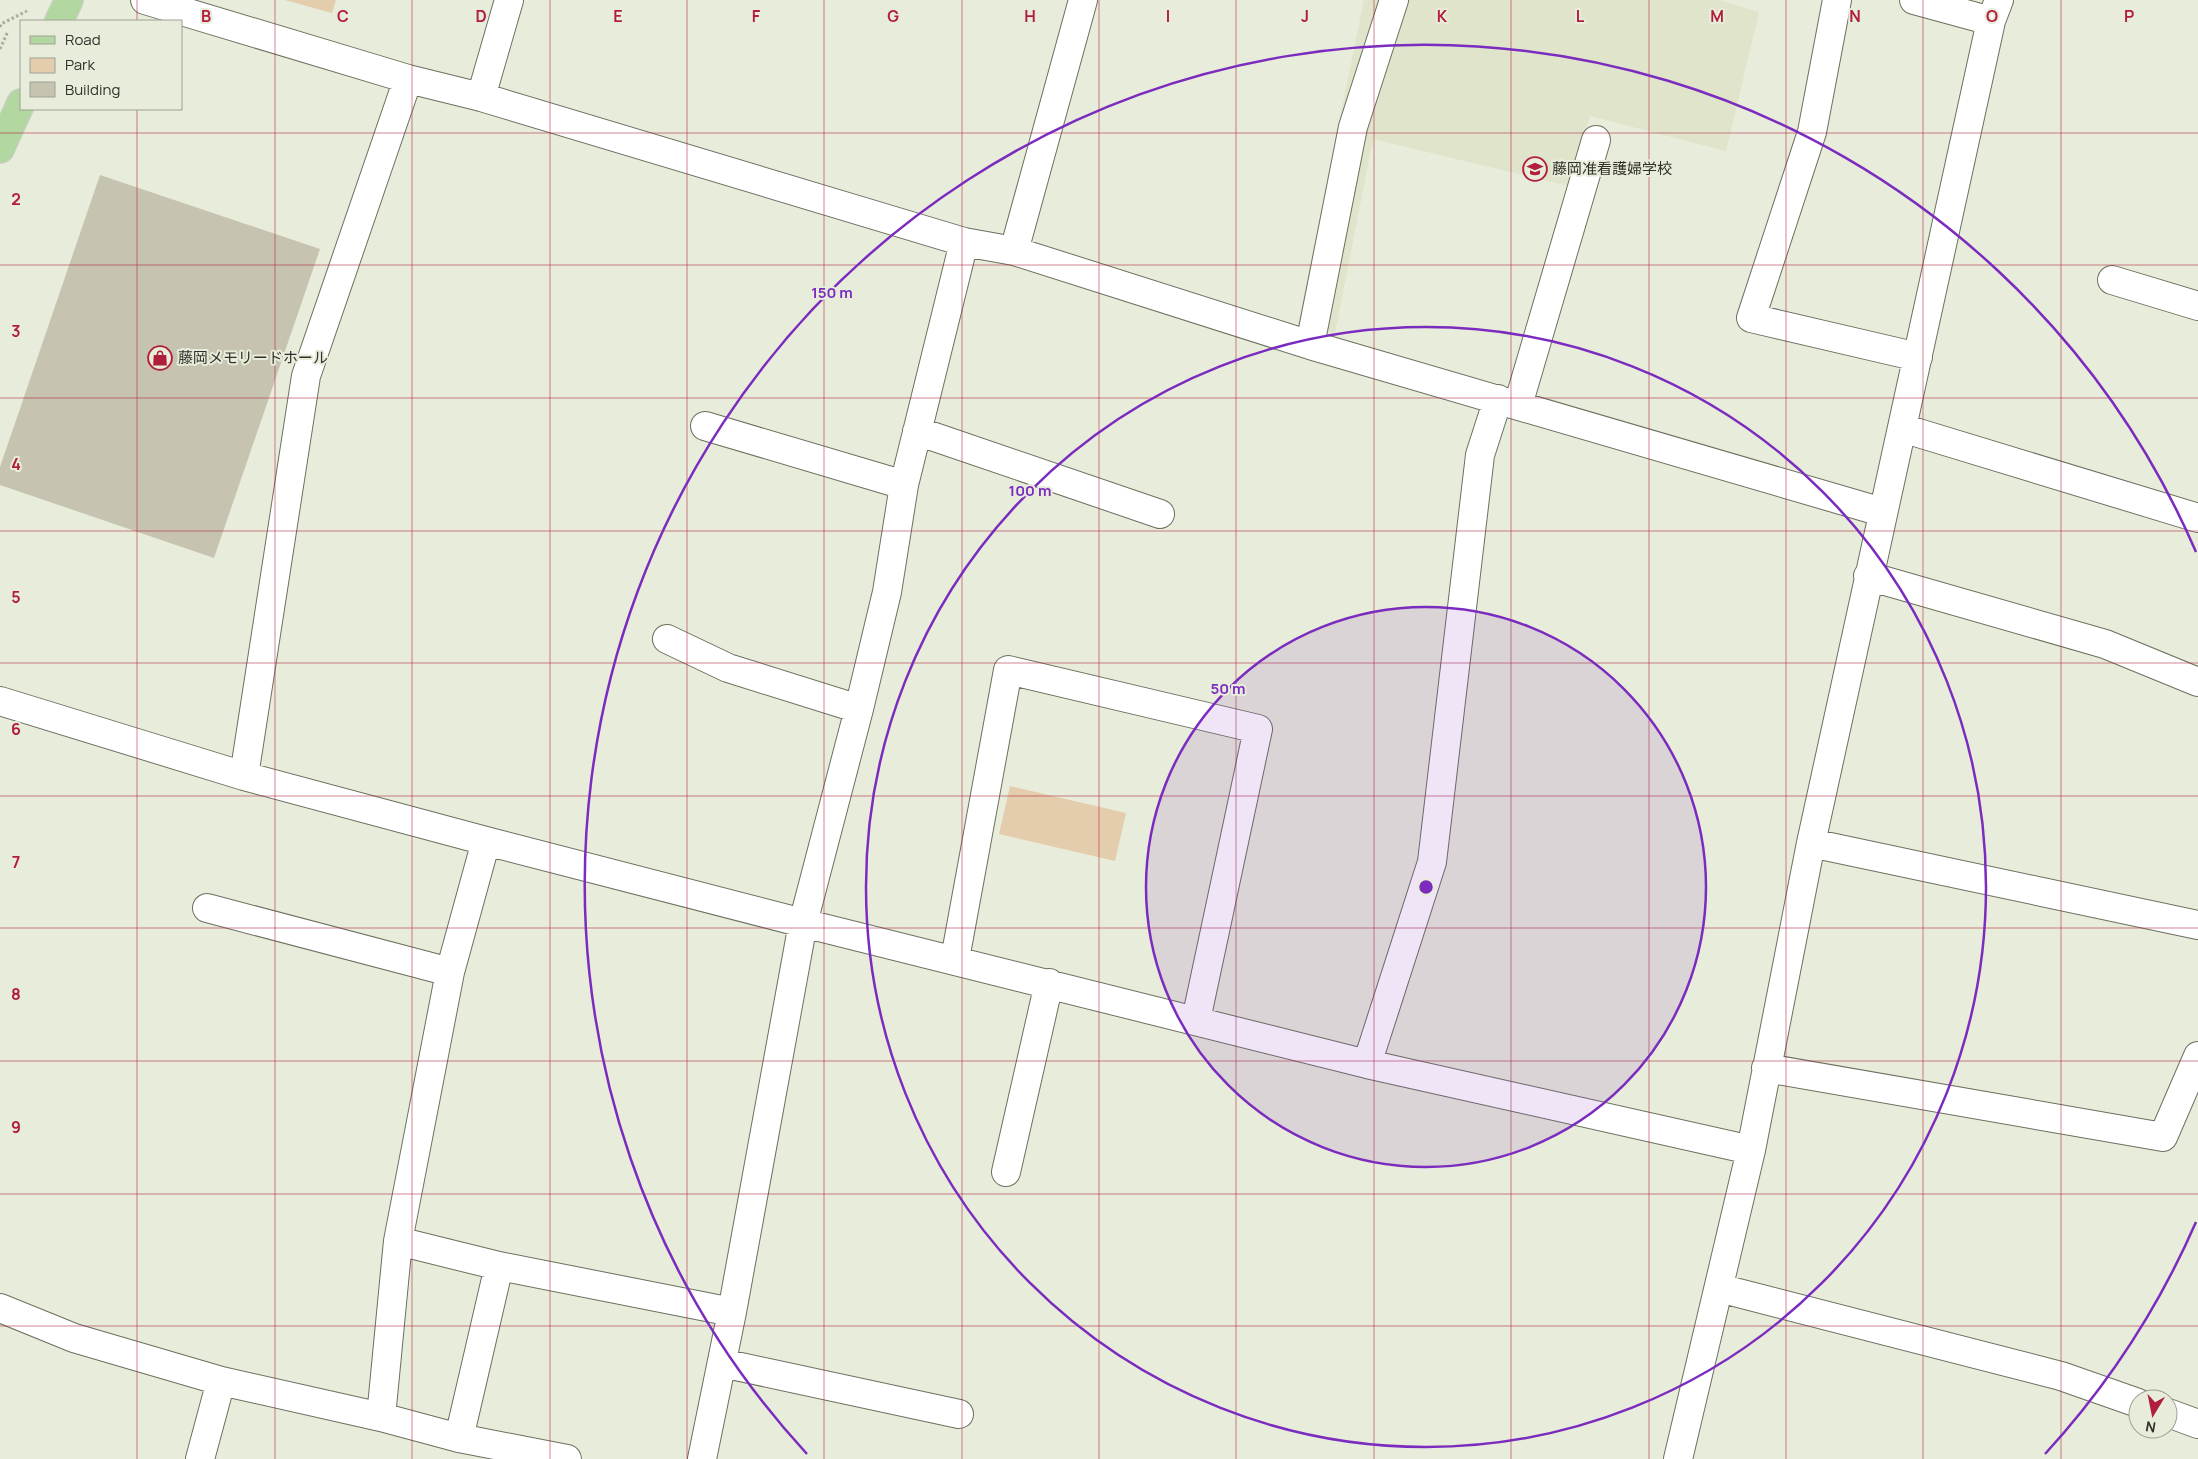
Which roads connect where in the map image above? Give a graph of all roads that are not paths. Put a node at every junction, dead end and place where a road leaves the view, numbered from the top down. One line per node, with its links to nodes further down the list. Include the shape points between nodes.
1 (69, 0): 9 (main road)
2 (145, 0): 10 (street)
3 (509, 0): 11 (street)
4 (1083, 0): 16 (street)
5 (1394, 0): 19 (street, via 1353,127)
6 (1837, 0): 20 (street, via 1812,132 1751,318)
7 (1914, 0): 8 (street)
8 (1995, 10): 20 (street)
9 (59, 20)
10 (408, 79): 11 (street); 34 (street, via 306,376)
11 (481, 97): 15 (street)
12 (20, 105): 14 (main road)
13 (1596, 140): 21 (street)
14 (0, 148)
15 (964, 242): 16 (street); 24 (street)
16 (1014, 251): 19 (street)
17 (2112, 280): 18 (street)
18 (2198, 306)
19 (1310, 344): 21 (street)
20 (1918, 357): 23 (street)
21 (1508, 402): 26 (street); 45 (street, via 1480,455 1432,862)
22 (705, 426): 25 (street)
23 (1902, 428): 26 (street); 28 (street)
24 (917, 431): 25 (street); 27 (street)
25 (904, 485): 33 (street, via 886,592)
26 (1882, 512): 29 (street)
27 (1160, 514)
28 (2198, 518)
29 (1868, 576): 31 (street, via 2105,644); 36 (street)
30 (667, 639): 33 (street, via 728,668)
31 (2198, 682)
32 (0, 701): 34 (street)
33 (859, 709): 38 (street)
34 (244, 776): 35 (street)
35 (486, 841): 38 (street); 41 (street)
36 (1810, 843): 39 (street); 46 (street)
37 (207, 908): 41 (street)
38 (803, 923): 40 (street); 53 (street)
39 (2198, 925)
40 (954, 959): 42 (street); 43 (street, via 1008,670 1258,729)
41 (450, 972): 49 (street)
42 (1049, 984): 43 (street); 48 (street)
43 (1196, 1020): 45 (street)
44 (2198, 1056): 46 (street, via 2163,1137)
45 (1367, 1064): 47 (street)
46 (1766, 1068): 47 (street)
47 (1751, 1150): 51 (street)
48 (1006, 1172)
49 (398, 1241): 50 (street); 58 (street)
50 (499, 1266): 53 (street); 61 (street)
51 (1719, 1288): 56 (street, via 2061,1376); 65 (street)
52 (0, 1308): 55 (street, via 74,1338)
53 (732, 1312): 54 (street)
54 (722, 1363): 57 (street); 64 (street)
55 (221, 1381): 58 (street); 62 (street)
56 (2128, 1399)
57 (959, 1414)
58 (381, 1417): 61 (street)
59 (2178, 1417): 60 (street)
60 (2198, 1424)
61 (459, 1438): 63 (street)
62 (200, 1459)
63 (567, 1459)
64 (702, 1459)
65 (1678, 1459)

